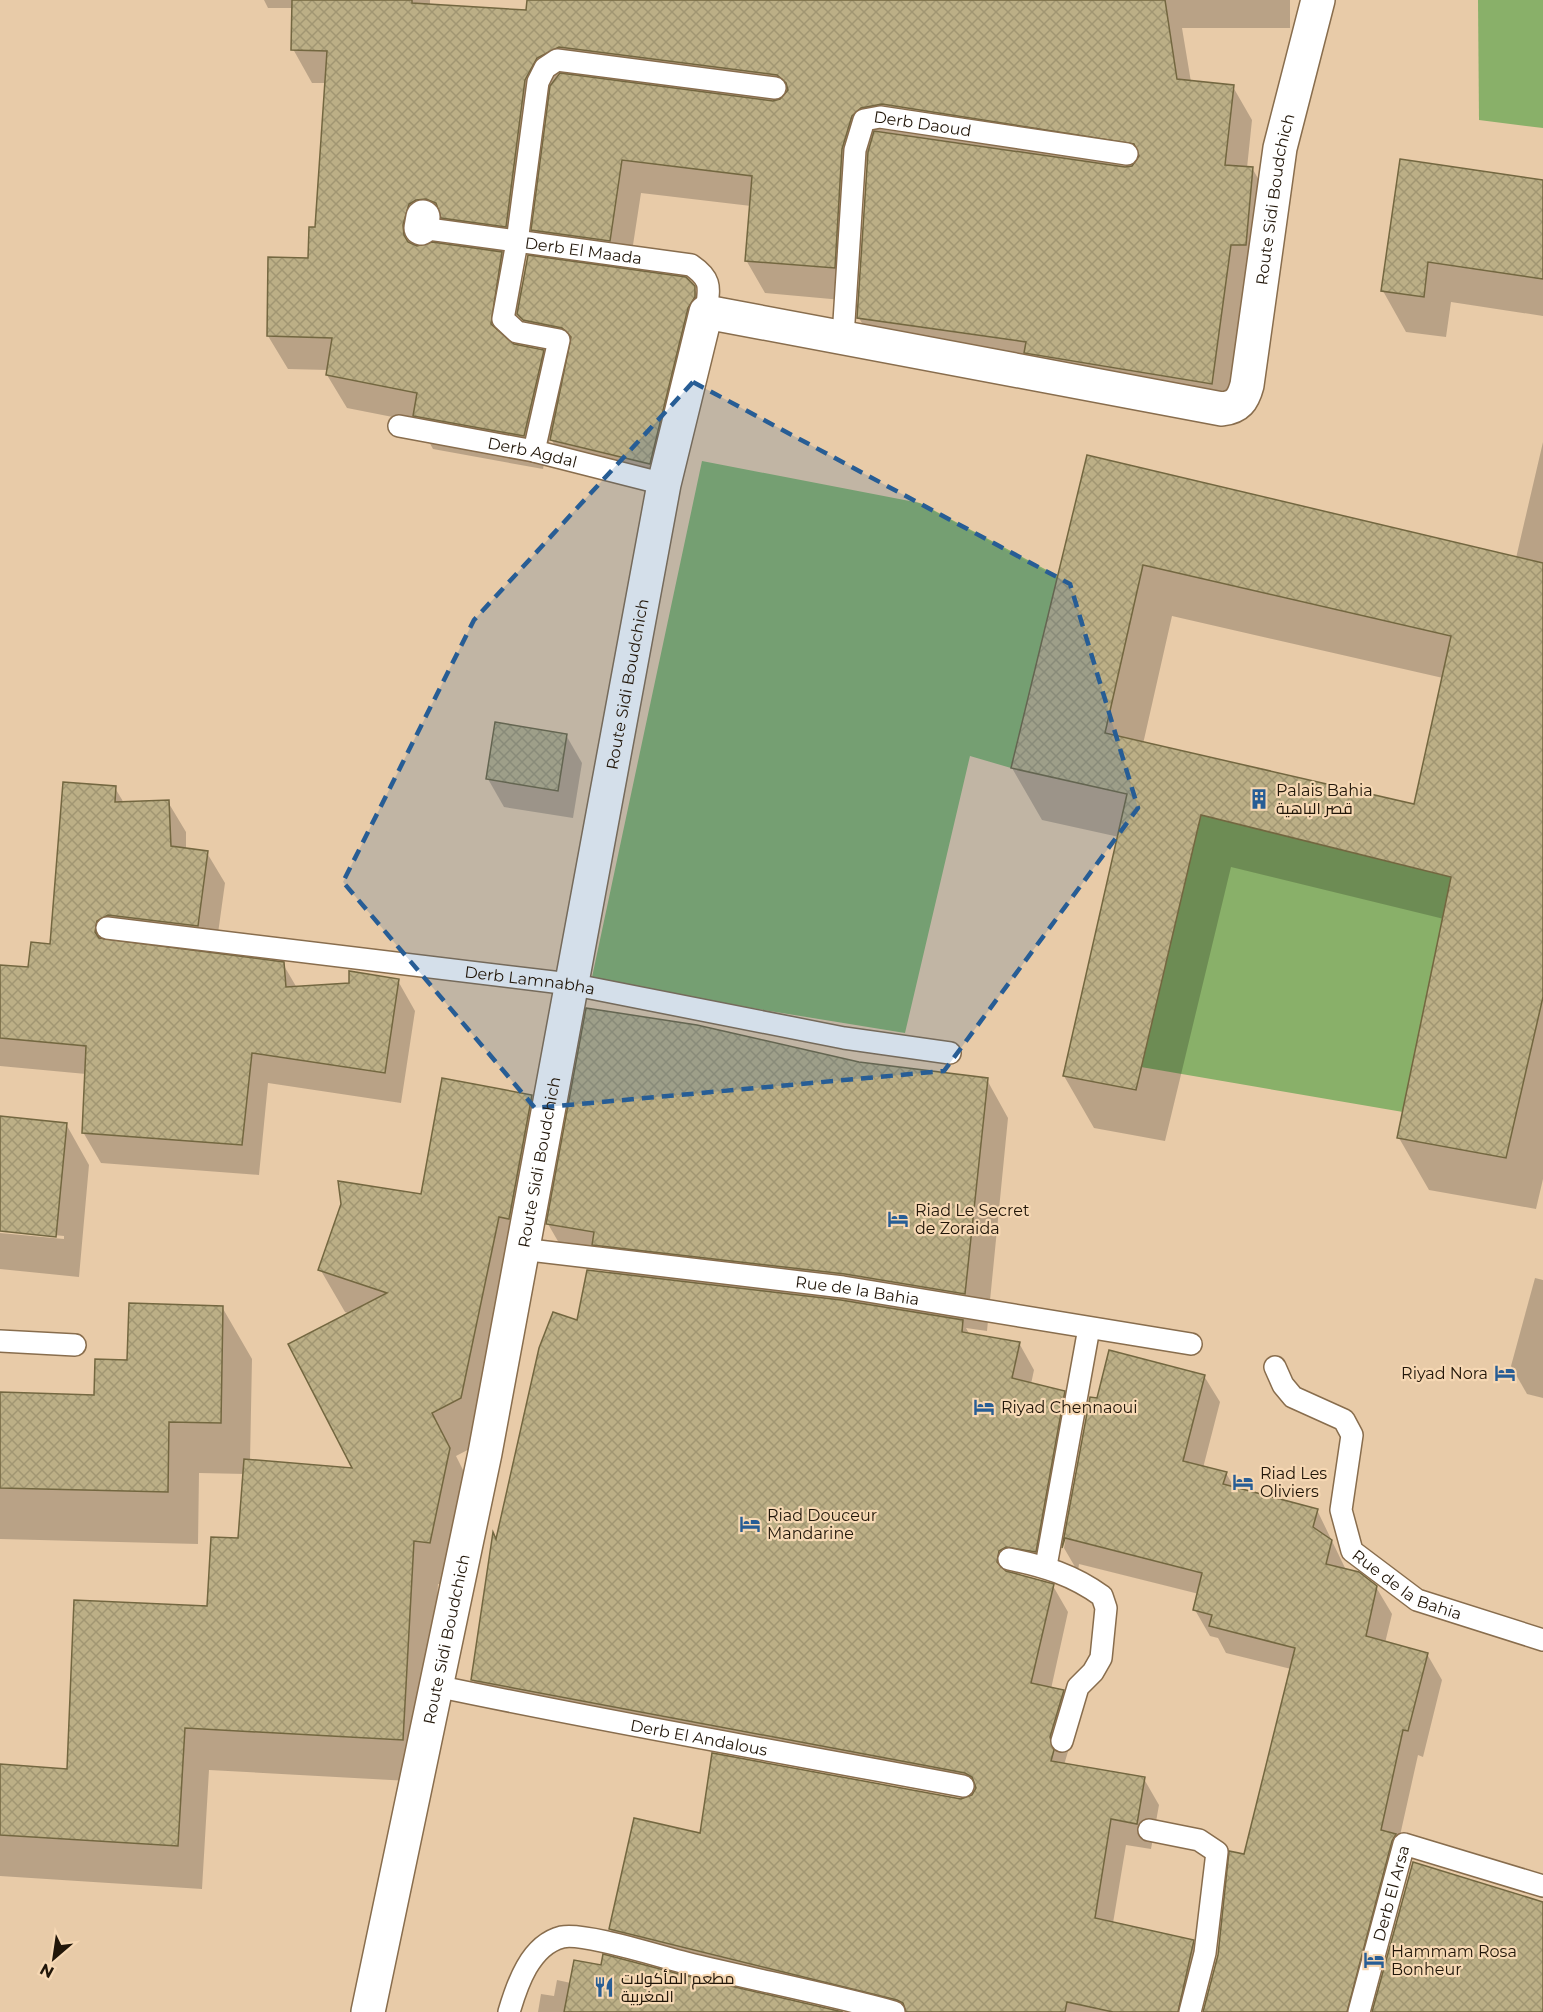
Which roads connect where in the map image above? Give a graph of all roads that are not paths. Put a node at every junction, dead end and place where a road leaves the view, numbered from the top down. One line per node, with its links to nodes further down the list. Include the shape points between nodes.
1 (1318, 0): 7 (street, Route Sidi Boudchich, via 1280,148 1259,315 1247,386 1237,405 1222,409)
2 (775, 88): 5 (lane, via 557,60 545,68 538,82)
3 (1127, 154): 7 (lane, Derb Daoud, via 880,117 864,120 855,150)
4 (422, 223): 5 (lane, Derb El Maada)
5 (517, 242): 6 (lane, Derb El Maada, via 691,265 703,273 710,285); 9 (lane, via 503,319 517,332 559,340)
6 (706, 312): 7 (street); 10 (street, Route Sidi Boudchich)
7 (843, 337)
8 (399, 426): 9 (lane, Derb Agdal)
9 (534, 451): 10 (lane, Derb Agdal)
10 (664, 484): 12 (street, Route Sidi Boudchich)
11 (107, 928): 12 (lane, Derb Lamnabha)
12 (570, 984): 13 (lane, Derb Lamnabha, via 844,1038); 14 (street, Route Sidi Boudchich)
13 (950, 1053)
14 (521, 1249): 15 (lane, Rue de la Bahia, via 843,1287); 23 (street, Route Sidi Boudchich)
15 (1089, 1328): 17 (lane, Rue de la Bahia); 21 (lane)
16 (0, 1341): 18 (lane)
17 (1191, 1344)
18 (75, 1345)
19 (1275, 1367): 22 (lane, Rue de la Bahia, via 1293,1397 1344,1420 1352,1435 1341,1510 1352,1551 1417,1600)
20 (1009, 1559): 21 (lane)
21 (1046, 1566): 24 (lane, via 1089,1586 1102,1596 1106,1608 1101,1658 1078,1687)
22 (1543, 1640)
23 (436, 1686): 25 (lane, Derb El Andalous, via 609,1723); 28 (street, Route Sidi Boudchich)
24 (1062, 1742)
25 (963, 1786)
26 (1149, 1830): 31 (lane, via 1199,1839 1217,1852 1205,1953)
27 (1543, 1886): 32 (lane, Derb El Arsa, via 1404,1844)
28 (368, 2012)
29 (509, 2012): 30 (lane, via 517,1985 534,1954 562,1937 599,1941)
30 (894, 2012)
31 (1190, 2012)
32 (1359, 2012)

